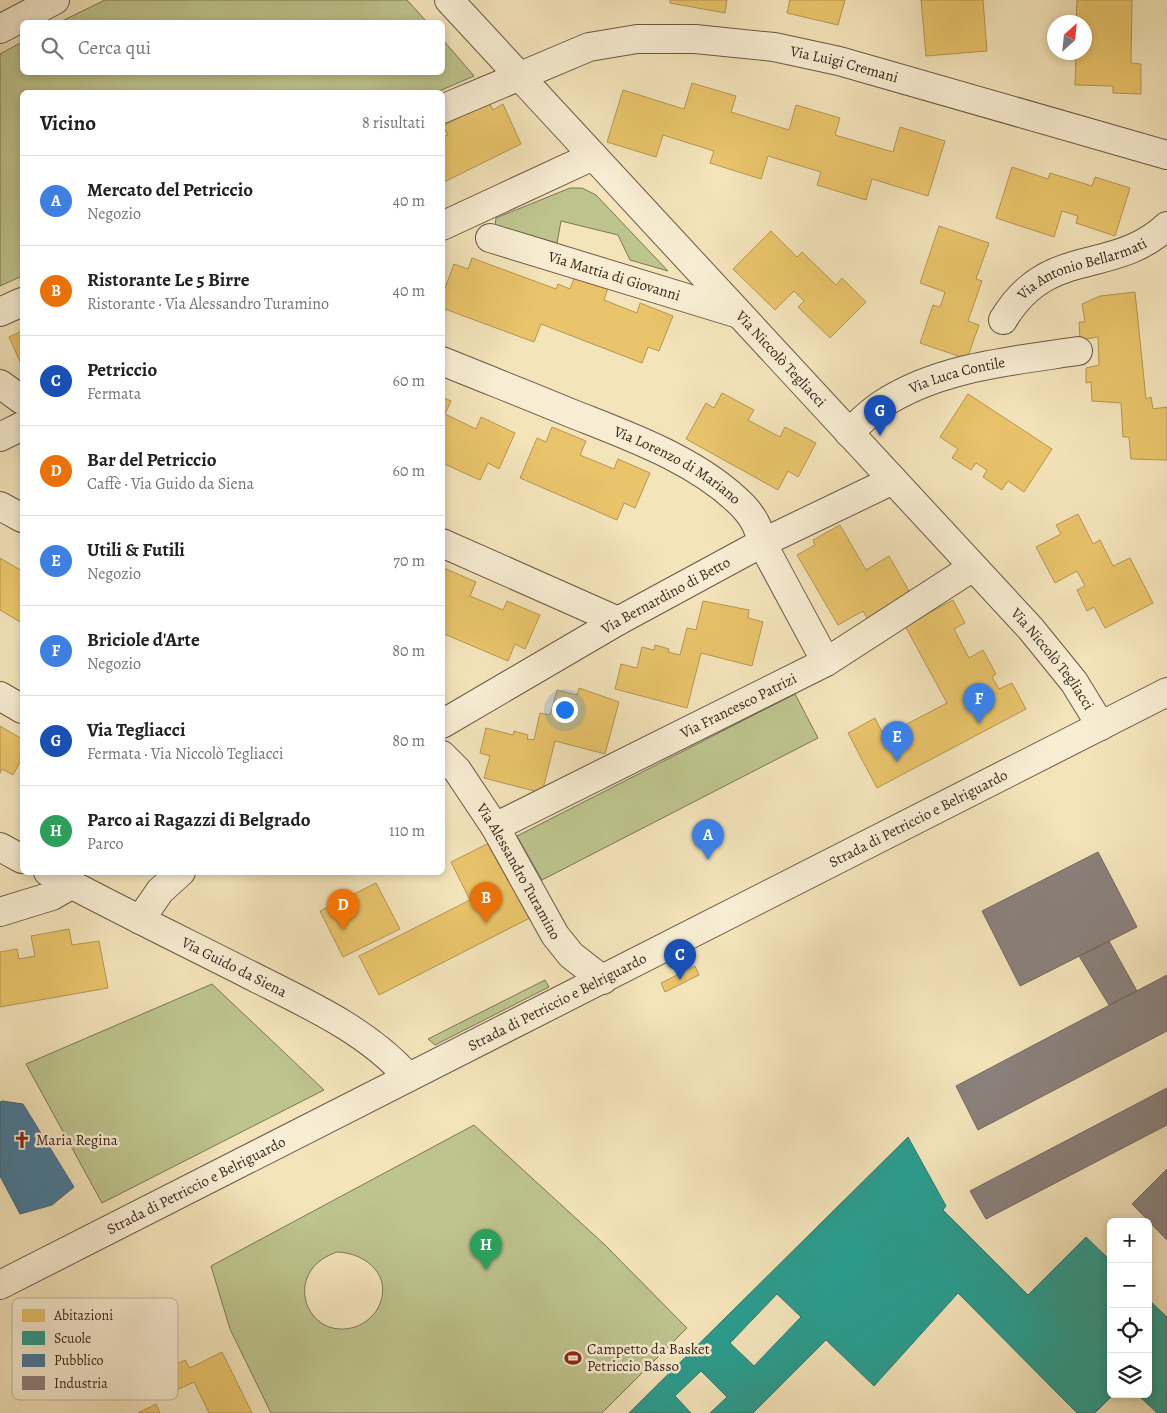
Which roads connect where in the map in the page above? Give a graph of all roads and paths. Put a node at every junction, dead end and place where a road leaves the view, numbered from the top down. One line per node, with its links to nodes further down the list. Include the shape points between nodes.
1 (55, 0): 3 (street)
2 (449, 0): 4 (street, Via Niccolò Tegliacci)
3 (0, 29)
4 (518, 76): 5 (street, Via Luigi Cremani); 6 (street, Via Luigi Cremani, via 589,47 626,40 678,38 774,47 839,61); 7 (street, Via Niccolò Tegliacci)
5 (445, 108)
6 (1167, 155)
7 (593, 156): 8 (street); 13 (street, Via Niccolò Tegliacci)
8 (445, 225)
9 (1167, 226): 14 (street, Via Antonio Bellarmati, via 1133,250 1049,274 1025,291)
10 (490, 238): 13 (street, Via Mattia di Giovanni)
11 (20, 303): 12 (street)
12 (0, 312)
13 (739, 314): 20 (street, Via Niccolò Tegliacci)
14 (1003, 320)
15 (1078, 351): 20 (street, Via Luca Contile, via 991,364 946,376 881,404)
16 (445, 362): 25 (street, Via Lorenzo di Mariano, via 612,429 684,464 742,506 758,527)
17 (0, 384): 18 (street)
18 (20, 399)
19 (20, 427): 21 (street)
20 (849, 433): 22 (street, Via Niccolò Tegliacci)
21 (0, 437)
22 (893, 480): 25 (street, Via Bernardino di Betto); 27 (street, Via Niccolò Tegliacci)
23 (0, 506): 24 (street)
24 (20, 517)
25 (762, 543): 28 (street, Via Bernardino di Betto); 29 (street, Via Lorenzo di Mariano)
26 (445, 544): 28 (street)
27 (973, 567): 29 (street, Via Francesco Patrizi); 34 (street, Via Niccolò Tegliacci, via 1048,649 1074,682)
28 (618, 621): 33 (street, Via Bernardino di Betto)
29 (826, 662): 36 (street, Via Francesco Patrizi)
30 (1167, 692): 34 (street, Strada di Petriccio e Belriguardo)
31 (0, 696): 32 (street)
32 (20, 708)
33 (445, 722)
34 (1101, 726): 43 (street, Strada di Petriccio e Belriguardo)
35 (445, 758): 36 (street, Via Alessandro Turamino, via 457,770)
36 (495, 826): 43 (street, Via Alessandro Turamino, via 555,935 571,955)
37 (0, 847): 38 (street)
38 (20, 858)
39 (178, 875): 42 (street, via 152,900)
40 (59, 879): 41 (street, via 52,896); 42 (street, Via Guido da Siena)
41 (0, 912)
42 (140, 920): 44 (street, Via Guido da Siena, via 351,1030 388,1055)
43 (603, 980): 44 (street, Strada di Petriccio e Belriguardo)
44 (408, 1077): 45 (street, Strada di Petriccio e Belriguardo)
45 (0, 1285)

